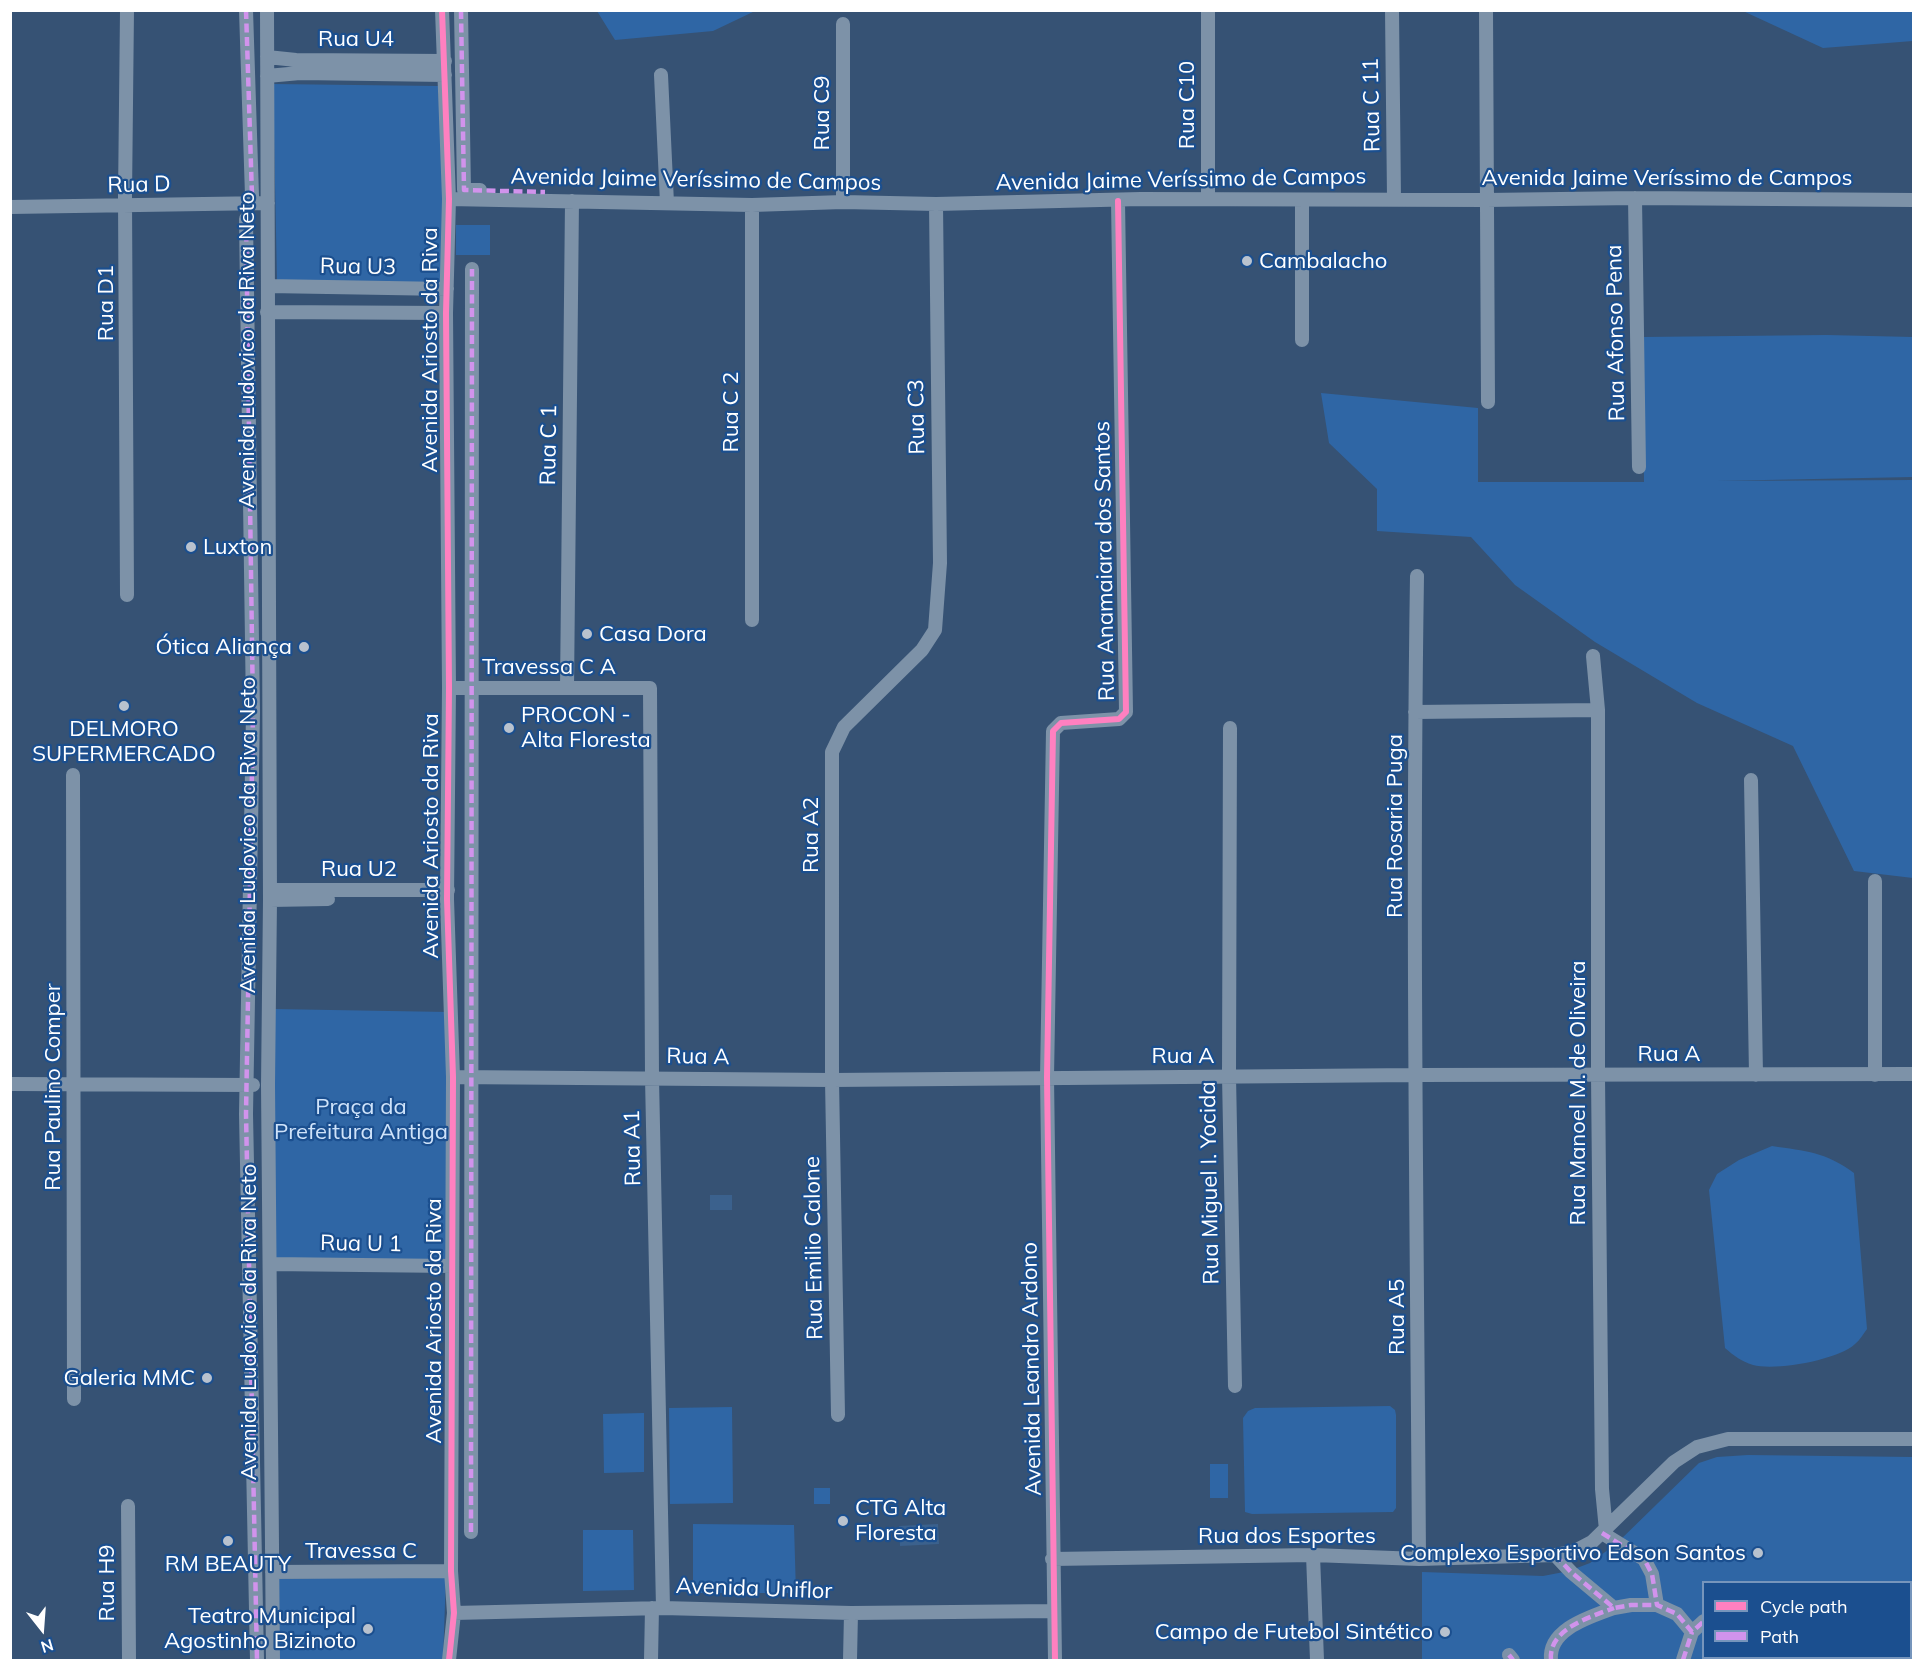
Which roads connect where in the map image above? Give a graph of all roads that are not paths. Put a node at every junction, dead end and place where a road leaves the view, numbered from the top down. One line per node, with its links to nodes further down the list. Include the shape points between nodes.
1 (127, 10): 33 (street, Rua D1)
2 (246, 10): 17 (street)
3 (267, 10): 10 (street, Avenida Ludovico da Riva Neto)
4 (442, 10): 11 (street, Avenida Ariosto da Riva)
5 (461, 10): 16 (street, via 464,190)
6 (1209, 10): 20 (street, Rua C10)
7 (1392, 10): 21 (street, Rua C 11)
8 (1486, 10): 23 (street)
9 (843, 24): 27 (street, Rua C9)
10 (267, 57): 12 (street, Rua U4); 15 (street, Avenida Ludovico da Riva Neto)
11 (445, 61): 12 (street, Rua U4); 13 (street, Avenida Ariosto da Riva)
12 (359, 68): 13 (street, Rua U4); 15 (street, Rua U4)
13 (445, 75): 19 (street, Avenida Ariosto da Riva)
14 (660, 75): 29 (street)
15 (267, 76): 28 (street, Avenida Ludovico da Riva Neto)
16 (545, 192)
17 (252, 196)
18 (1635, 198): 23 (street, Avenida Jaime Veríssimo de Campos); 24 (street, Avenida Jaime Veríssimo de Campos); 42 (street, Rua Afonso Pena)
19 (449, 199): 25 (street, Avenida Jaime Veríssimo de Campos); 37 (street, Avenida Ariosto da Riva)
20 (1208, 199): 22 (street, Avenida Jaime Veríssimo de Campos); 26 (street, Avenida Jaime Veríssimo de Campos)
21 (1394, 199): 22 (street, Avenida Jaime Veríssimo de Campos); 23 (street, Avenida Jaime Veríssimo de Campos)
22 (1302, 200): 40 (street)
23 (1486, 200): 41 (street)
24 (1914, 200)
25 (572, 201): 29 (street, Avenida Jaime Veríssimo de Campos); 50 (street, Rua C 1)
26 (1118, 201): 30 (street, Avenida Jaime Veríssimo de Campos); 68 (street, Rua Anamaiara dos Santos, via 1126,712 1119,719 1061,723 1053,731)
27 (843, 202): 30 (street, Avenida Jaime Veríssimo de Campos); 31 (street, Avenida Jaime Veríssimo de Campos)
28 (268, 203): 33 (street, Rua D); 36 (street, Avenida Ludovico da Riva Neto)
29 (667, 203): 31 (street, Avenida Jaime Veríssimo de Campos)
30 (936, 204): 46 (street, Rua C3, via 940,563)
31 (752, 205): 45 (street, Rua C 2)
32 (10, 207): 33 (street, Rua D)
33 (126, 207): 44 (street, Rua D1)
34 (246, 219): 72 (street, via 253,712)
35 (472, 269): 49 (street)
36 (268, 286): 37 (street, Rua U3); 38 (street, Avenida Ludovico da Riva Neto)
37 (447, 289): 39 (street, Avenida Ariosto da Riva)
38 (267, 312): 39 (street, Rua U3); 58 (street, Avenida Ludovico da Riva Neto)
39 (446, 313): 48 (street, Avenida Ariosto da Riva)
40 (1302, 340)
41 (1488, 402)
42 (1639, 467)
43 (1417, 576): 53 (street, Rua Rosaria Puga)
44 (127, 595)
45 (752, 620)
46 (935, 630): 70 (street, Rua A2, via 922,650 844,727 832,752)
47 (1593, 656): 52 (street, Rua Manoel M. de Oliveira)
48 (449, 688): 49 (street, Travessa C A); 59 (street, Avenida Ariosto da Riva)
49 (472, 688): 50 (street, Travessa C A); 67 (street)
50 (567, 688): 51 (street, Travessa C A)
51 (650, 688): 69 (street, Rua A1)
52 (1598, 710): 53 (street); 65 (street, Rua Manoel M. de Oliveira)
53 (1415, 712): 61 (street, Rua Rosaria Puga)
54 (1230, 728): 64 (street, Rua Miguel I. Yocida)
55 (73, 776): 74 (street, Rua Paulino Comper)
56 (1751, 780): 62 (street)
57 (1875, 881): 63 (street)
58 (270, 895): 59 (street, Rua U2); 73 (street, Avenida Ludovico da Riva Neto)
59 (448, 895): 66 (street, Avenida Ariosto da Riva)
60 (1914, 1074): 63 (street, Rua A)
61 (1416, 1075): 64 (street, Rua A); 65 (street, Rua A); 87 (street, Rua A5)
62 (1756, 1075): 63 (street, Rua A); 65 (street, Rua A)
63 (1875, 1075)
64 (1229, 1076): 68 (street, Rua A); 77 (street, Rua Miguel I. Yocida)
65 (1598, 1076): 83 (street, Rua Manoel M. de Oliveira)
66 (453, 1077): 67 (street, Rua A); 76 (street, Avenida Ariosto da Riva)
67 (472, 1077): 69 (street, Rua A); 82 (street)
68 (1047, 1077): 70 (street, Rua A); 86 (street, Avenida Leandro Ardono)
69 (652, 1078): 70 (street, Rua A); 91 (street, Rua A1)
70 (832, 1080): 79 (street, Rua Emilio Calone)
71 (10, 1084): 74 (street)
72 (246, 1084): 73 (street); 74 (street); 99 (street)
73 (268, 1084): 75 (street, Avenida Ludovico da Riva Neto)
74 (74, 1085): 78 (street, Rua Paulino Comper)
75 (270, 1264): 76 (street, Rua U 1); 89 (street, Avenida Ludovico da Riva Neto)
76 (452, 1266): 88 (street, Avenida Ariosto da Riva)
77 (1235, 1386)
78 (74, 1399)
79 (838, 1415)
80 (1914, 1439): 83 (street, Rua dos Esportes, via 1728,1439 1697,1447 1674,1462)
81 (128, 1506): 98 (street, Rua H9)
82 (471, 1532)
83 (1604, 1532): 85 (street, Rua dos Esportes, via 1575,1551); 90 (street, via 1644,1559 1652,1574)
84 (1313, 1555): 86 (street, Rua dos Esportes); 87 (street, Rua dos Esportes); 105 (street)
85 (1555, 1555): 87 (street, Rua dos Esportes); 92 (street)
86 (1052, 1559): 93 (street, Avenida Leandro Ardono)
87 (1419, 1559)
88 (451, 1571): 89 (street, Travessa C); 94 (street, Avenida Ariosto da Riva)
89 (272, 1572): 100 (street, Avenida Ludovico da Riva Neto)
90 (1657, 1605): 92 (street); 97 (street, via 1677,1614)
91 (658, 1608): 94 (street, Avenida Uniflor); 95 (street, Avenida Uniflor); 102 (street, Rua A1)
92 (1614, 1608): 106 (street, via 1568,1629 1555,1642)
93 (1054, 1611): 95 (street, Avenida Uniflor); 104 (street, Avenida Leandro Ardono)
94 (454, 1613): 101 (street, Avenida Ariosto da Riva)
95 (851, 1613): 103 (street)
96 (1702, 1623): 97 (street)
97 (1692, 1632): 107 (street)
98 (129, 1660)
99 (257, 1660)
100 (273, 1660)
101 (449, 1660)
102 (651, 1660)
103 (850, 1660)
104 (1055, 1660)
105 (1317, 1660)
106 (1551, 1660)
107 (1683, 1660)

